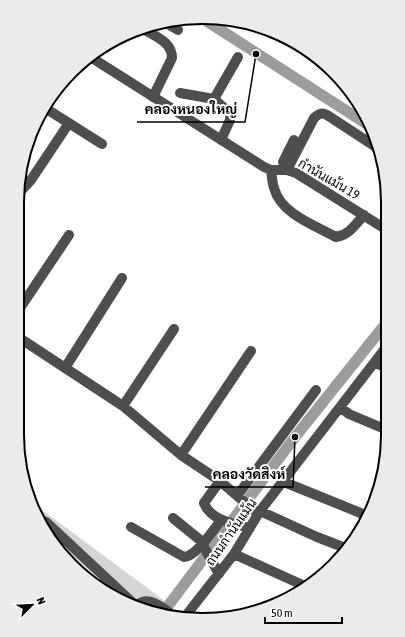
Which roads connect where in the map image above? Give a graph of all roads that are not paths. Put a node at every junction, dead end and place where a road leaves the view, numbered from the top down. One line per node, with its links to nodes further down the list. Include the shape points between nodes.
1 (172, 27): 2 (street)
2 (178, 30)
3 (148, 32): 7 (street, via 167,44 172,53)
4 (238, 57): 8 (street)
5 (95, 60): 7 (street, กำนันแม้น 19)
6 (180, 93): 8 (street)
7 (153, 98): 11 (street, กำนันแม้น 19)
8 (214, 99): 11 (street, via 231,116)
9 (49, 111): 10 (street)
10 (69, 123): 14 (street); 16 (street)
11 (221, 140): 15 (street, กำนันแม้น 19, via 264,167)
12 (294, 140): 15 (street)
13 (371, 143): 15 (street, via 327,115 319,114)
14 (102, 144)
15 (279, 170): 17 (street, กำนันแม้น 19, via 296,173); 17 (street, via 274,189 286,207 295,215 336,237 348,233)
16 (25, 187)
17 (364, 215): 18 (street, กำนันแม้น 19)
18 (381, 226)
19 (69, 235): 21 (street)
20 (122, 278): 28 (street)
21 (24, 302)
22 (174, 329): 30 (street)
23 (24, 341): 28 (street)
24 (251, 351): 33 (street)
25 (381, 354): 26 (street, ถนนกำนันแม้น)
26 (375, 363): 27 (street); 31 (street, ถนนกำนันแม้น)
27 (381, 366)
28 (64, 368): 30 (street)
29 (316, 390): 36 (street)
30 (123, 406): 33 (street)
31 (340, 407): 32 (street, via 349,414); 35 (street, ถนนกำนันแม้น)
32 (381, 427)
33 (181, 454): 34 (street)
34 (220, 481): 36 (street); 40 (street, via 204,502 210,512)
35 (284, 482): 37 (street, ถนนกำนันแม้น); 38 (street)
36 (243, 501): 37 (street)
37 (259, 513): 43 (street, ถนนกำนันแม้น); 45 (street)
38 (363, 514)
39 (172, 518): 44 (street)
40 (224, 521): 43 (street); 44 (street)
41 (48, 524): 49 (street)
42 (131, 527): 44 (street, via 184,557 191,555)
43 (247, 527): 46 (street, ถนนกำนันแม้น)
44 (202, 544): 47 (street)
45 (341, 546)
46 (234, 554): 47 (street, ถนนกำนันแม้น); 48 (street)
47 (218, 574): 52 (street, ถนนกำนันแม้น)
48 (301, 584)
49 (124, 595)
50 (140, 602): 51 (street, via 150,600)
51 (165, 609)
52 (191, 613)

